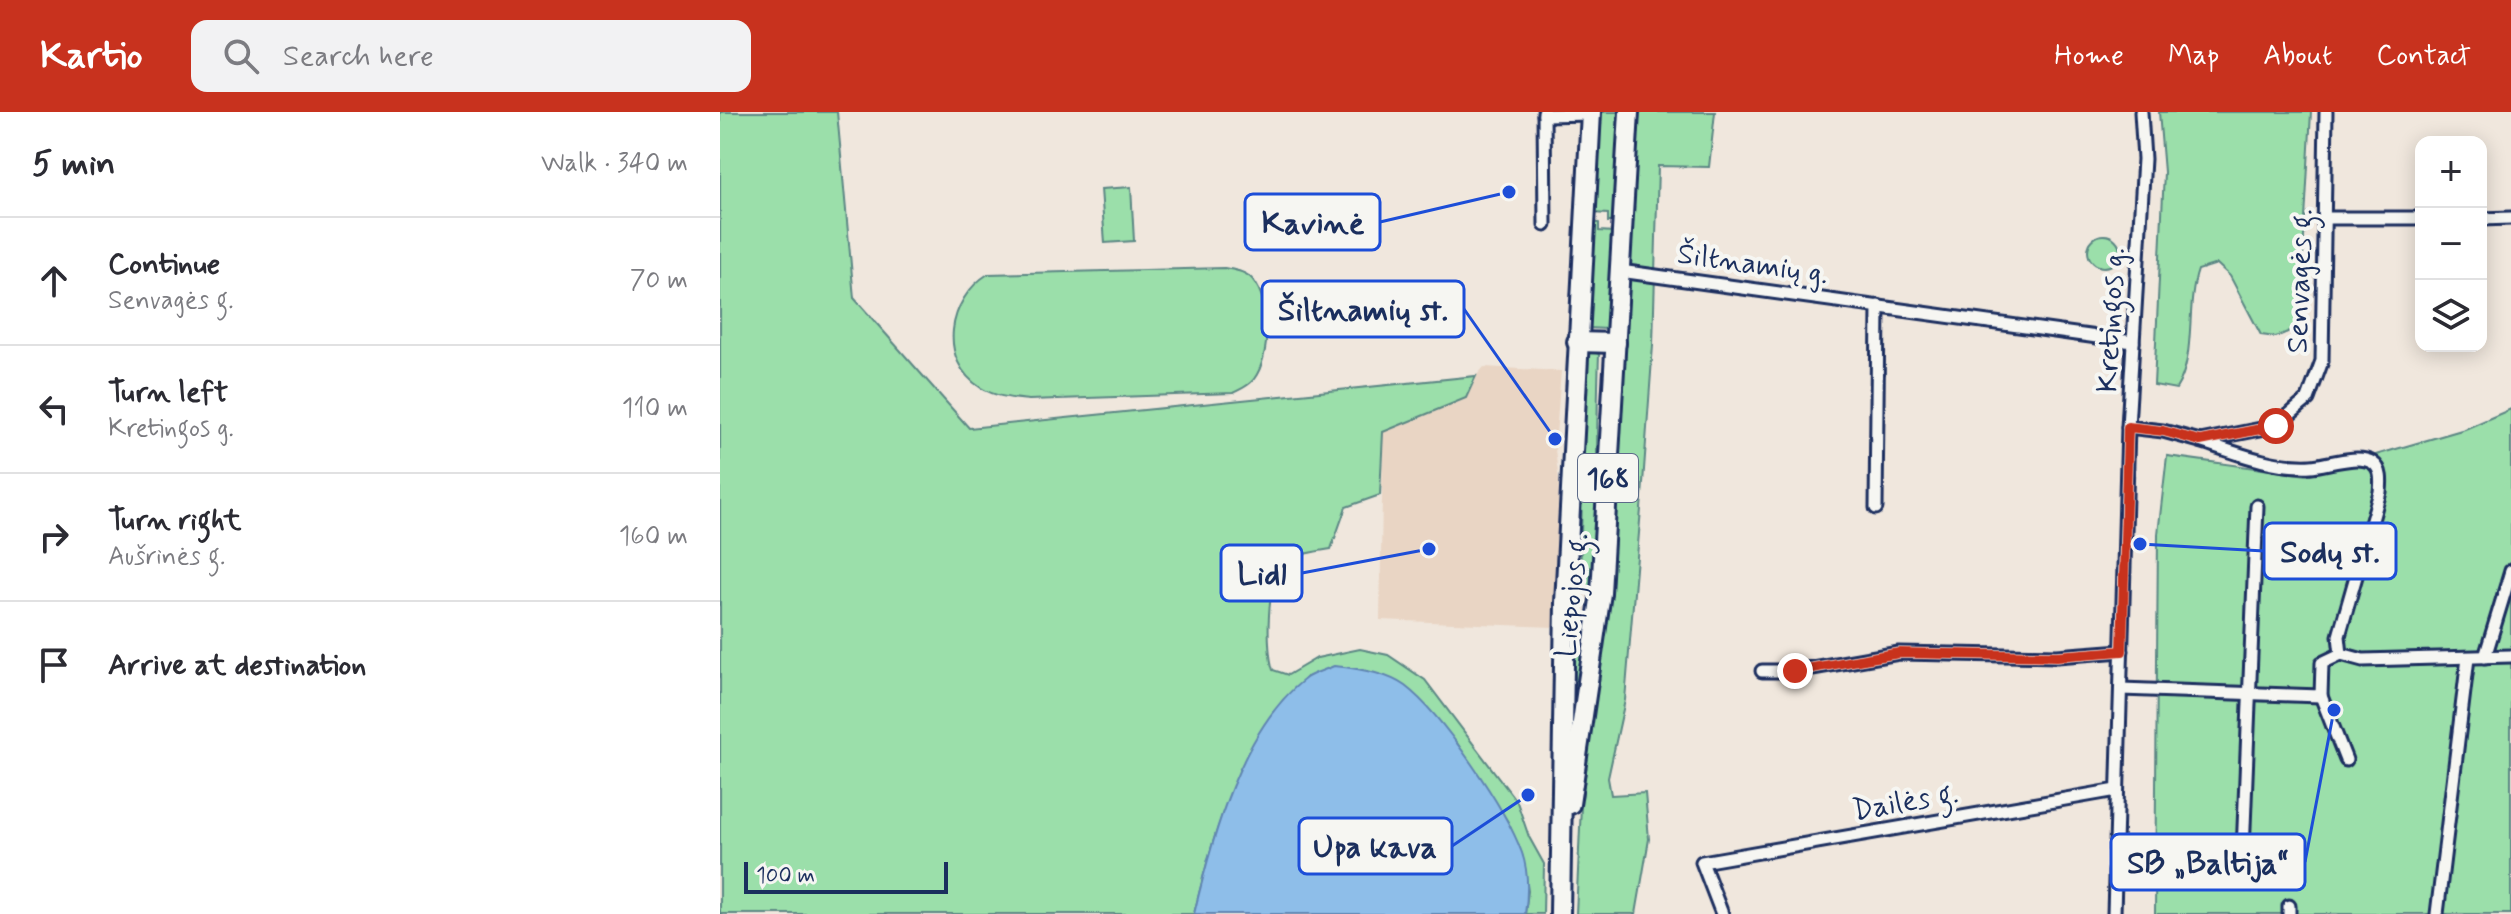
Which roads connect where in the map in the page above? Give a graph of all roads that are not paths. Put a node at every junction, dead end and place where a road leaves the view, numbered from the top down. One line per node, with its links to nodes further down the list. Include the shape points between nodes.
1 (1629, 112): 11 (main road, Liepojos g. / 168)
2 (2141, 112): 14 (street, Kretingos g., via 2144,159)
3 (2326, 112): 6 (street, Senvagės g.)
4 (1544, 113): 5 (street); 10 (street)
5 (1591, 113): 13 (main road, Liepojos g. / 168)
6 (2326, 218): 7 (street); 17 (street, Senvagės g., via 2322,361 2308,399 2276,426)
7 (2415, 218)
8 (2511, 218): 9 (street)
9 (2487, 219)
10 (1545, 225)
11 (1620, 271): 12 (street, Šiltnamių g.); 15 (main road, Liepojos g. / 168)
12 (1878, 306): 14 (street, Šiltnamių g.); 19 (street)
13 (1577, 342): 15 (main road); 21 (main road, Liepojos g. / 168)
14 (2133, 342): 16 (street, Kretingos g.)
15 (1616, 343): 22 (main road, Liepojos g. / 168)
16 (2128, 427): 17 (street, Senvagės g.); 23 (street, Kretingos g.)
17 (2200, 441): 24 (street, via 2281,464 2360,459 2379,471 2380,492 2339,636)
18 (2257, 506): 30 (street)
19 (1876, 508)
20 (2511, 571): 26 (street)
21 (1566, 591): 22 (main road, via 1579,602); 34 (main road, Liepojos g. / 168, via 1560,735)
22 (1601, 593): 34 (main road, Liepojos g. / 168)
23 (2122, 651): 28 (street, via 2057,656 1899,653 1795,671); 29 (street, Kretingos g.)
24 (2341, 654): 27 (street, via 2363,660); 31 (street, via 2322,663)
25 (2511, 656): 26 (street)
26 (2485, 657): 27 (street)
27 (2468, 658): 39 (street)
28 (1762, 671)
29 (2121, 689): 30 (street); 33 (street, Kretingos g.)
30 (2249, 694): 31 (street); 35 (street)
31 (2321, 696): 32 (street)
32 (2346, 760)
33 (2117, 790): 37 (street, Dailės g., via 1702,862); 38 (street, Kretingos g.)
34 (1564, 842): 36 (main road, Liepojos g. / 168)
35 (2243, 852)
36 (1560, 914)
37 (1722, 914)
38 (2114, 914)
39 (2437, 914)

